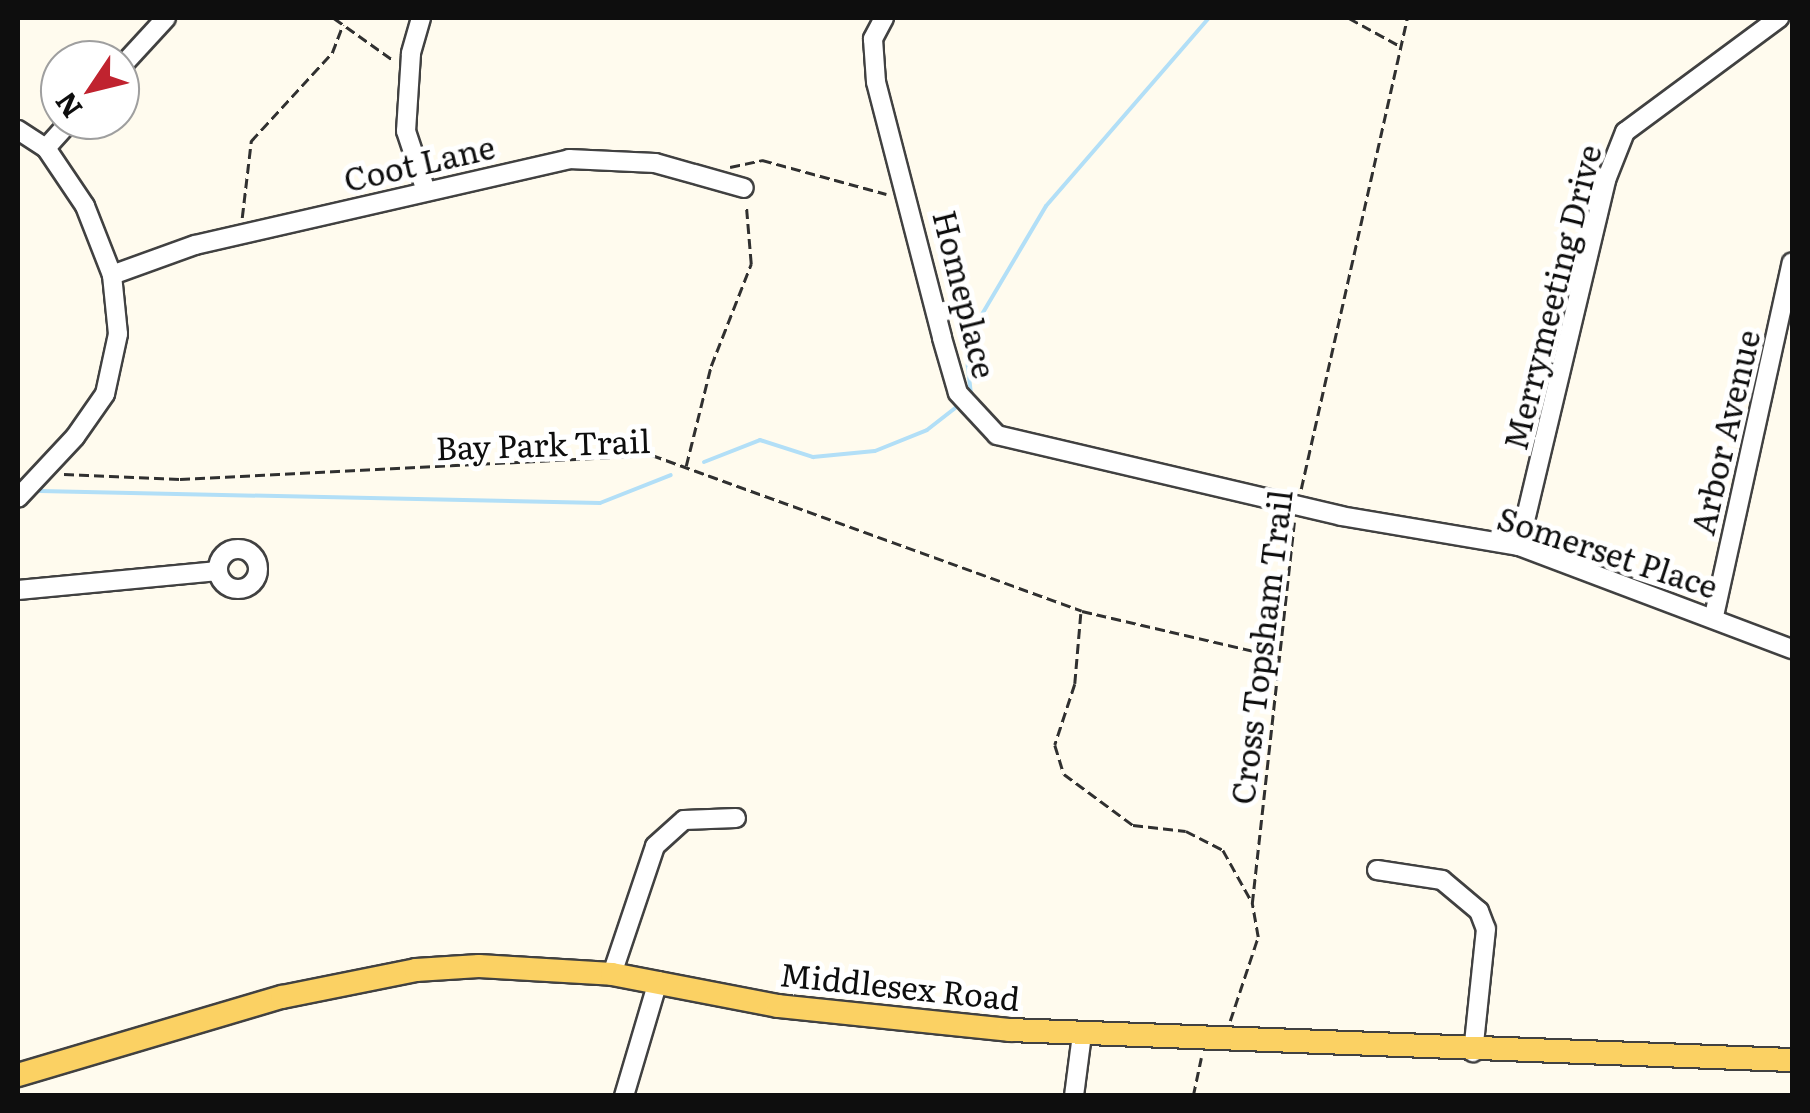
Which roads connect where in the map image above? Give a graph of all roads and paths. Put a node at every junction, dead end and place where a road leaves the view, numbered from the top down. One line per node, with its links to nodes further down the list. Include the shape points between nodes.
1 (166, 18): 9 (street)
2 (334, 18): 8 (path)
3 (422, 18): 11 (street)
4 (884, 18): 18 (street, Homeplace, via 872,60)
5 (1349, 18): 10 (path)
6 (1407, 18): 10 (path, Cross Topsham Trail)
7 (1779, 18): 27 (street, Merrymeeting Drive, via 1625,132 1606,180)
8 (344, 25): 11 (path); 19 (path, via 332,53 251,141 240,194)
9 (140, 46)
10 (1400, 46): 25 (path, Cross Topsham Trail)
11 (409, 72): 17 (street, via 406,131)
12 (18, 130): 14 (street)
13 (53, 140): 14 (street)
14 (46, 148): 21 (street, via 85,206)
15 (719, 169): 18 (path, via 762,160)
16 (744, 188): 17 (street, Coot Lane, via 654,163 569,158); 22 (path, via 751,264 711,366)
17 (426, 191): 19 (street, Coot Lane)
18 (912, 202): 25 (street, Homeplace, via 952,375 972,416 1016,442)
19 (245, 233): 21 (street, Coot Lane)
20 (1792, 262): 31 (street, Arbor Avenue)
21 (112, 275): 23 (street, via 118,334 105,394)
22 (686, 467): 23 (path, Bay Park Trail, via 652,455 198,478); 30 (path, Bay Park Trail)
23 (41, 473): 24 (street)
24 (18, 498)
25 (1305, 505): 26 (street, Homeplace); 33 (path, Cross Topsham Trail)
26 (1341, 516): 27 (street, Somerset Place)
27 (1519, 546): 31 (street, Somerset Place)
28 (218, 572): 29 (street)
29 (18, 590)
30 (1082, 611): 33 (path, Bay Park Trail); 36 (path, via 1075,684 1055,744 1064,774 1133,825 1186,831 1223,850)
31 (1714, 616): 32 (street, Somerset Place)
32 (1792, 649)
33 (1280, 657): 36 (path, Cross Topsham Trail)
34 (736, 818): 37 (street, via 684,820 656,846)
35 (1378, 870): 41 (street, via 1442,880 1479,912 1486,930)
36 (1252, 904): 40 (path, Cross Topsham Trail, via 1256,948 1229,1024)
37 (612, 974): 38 (main road, Middlesex Road); 43 (main road, Middlesex Road, via 478,966 416,970 282,998)
38 (658, 982): 39 (main road, Middlesex Road, via 882,1020); 44 (street)
39 (1082, 1034): 40 (main road, Middlesex Road); 45 (street)
40 (1211, 1041): 41 (main road, Middlesex Road); 46 (path, Cross Topsham Trail)
41 (1473, 1052): 42 (main road, Middlesex Road)
42 (1792, 1060)
43 (18, 1074)
44 (624, 1096)
45 (1074, 1096)
46 (1193, 1096)

